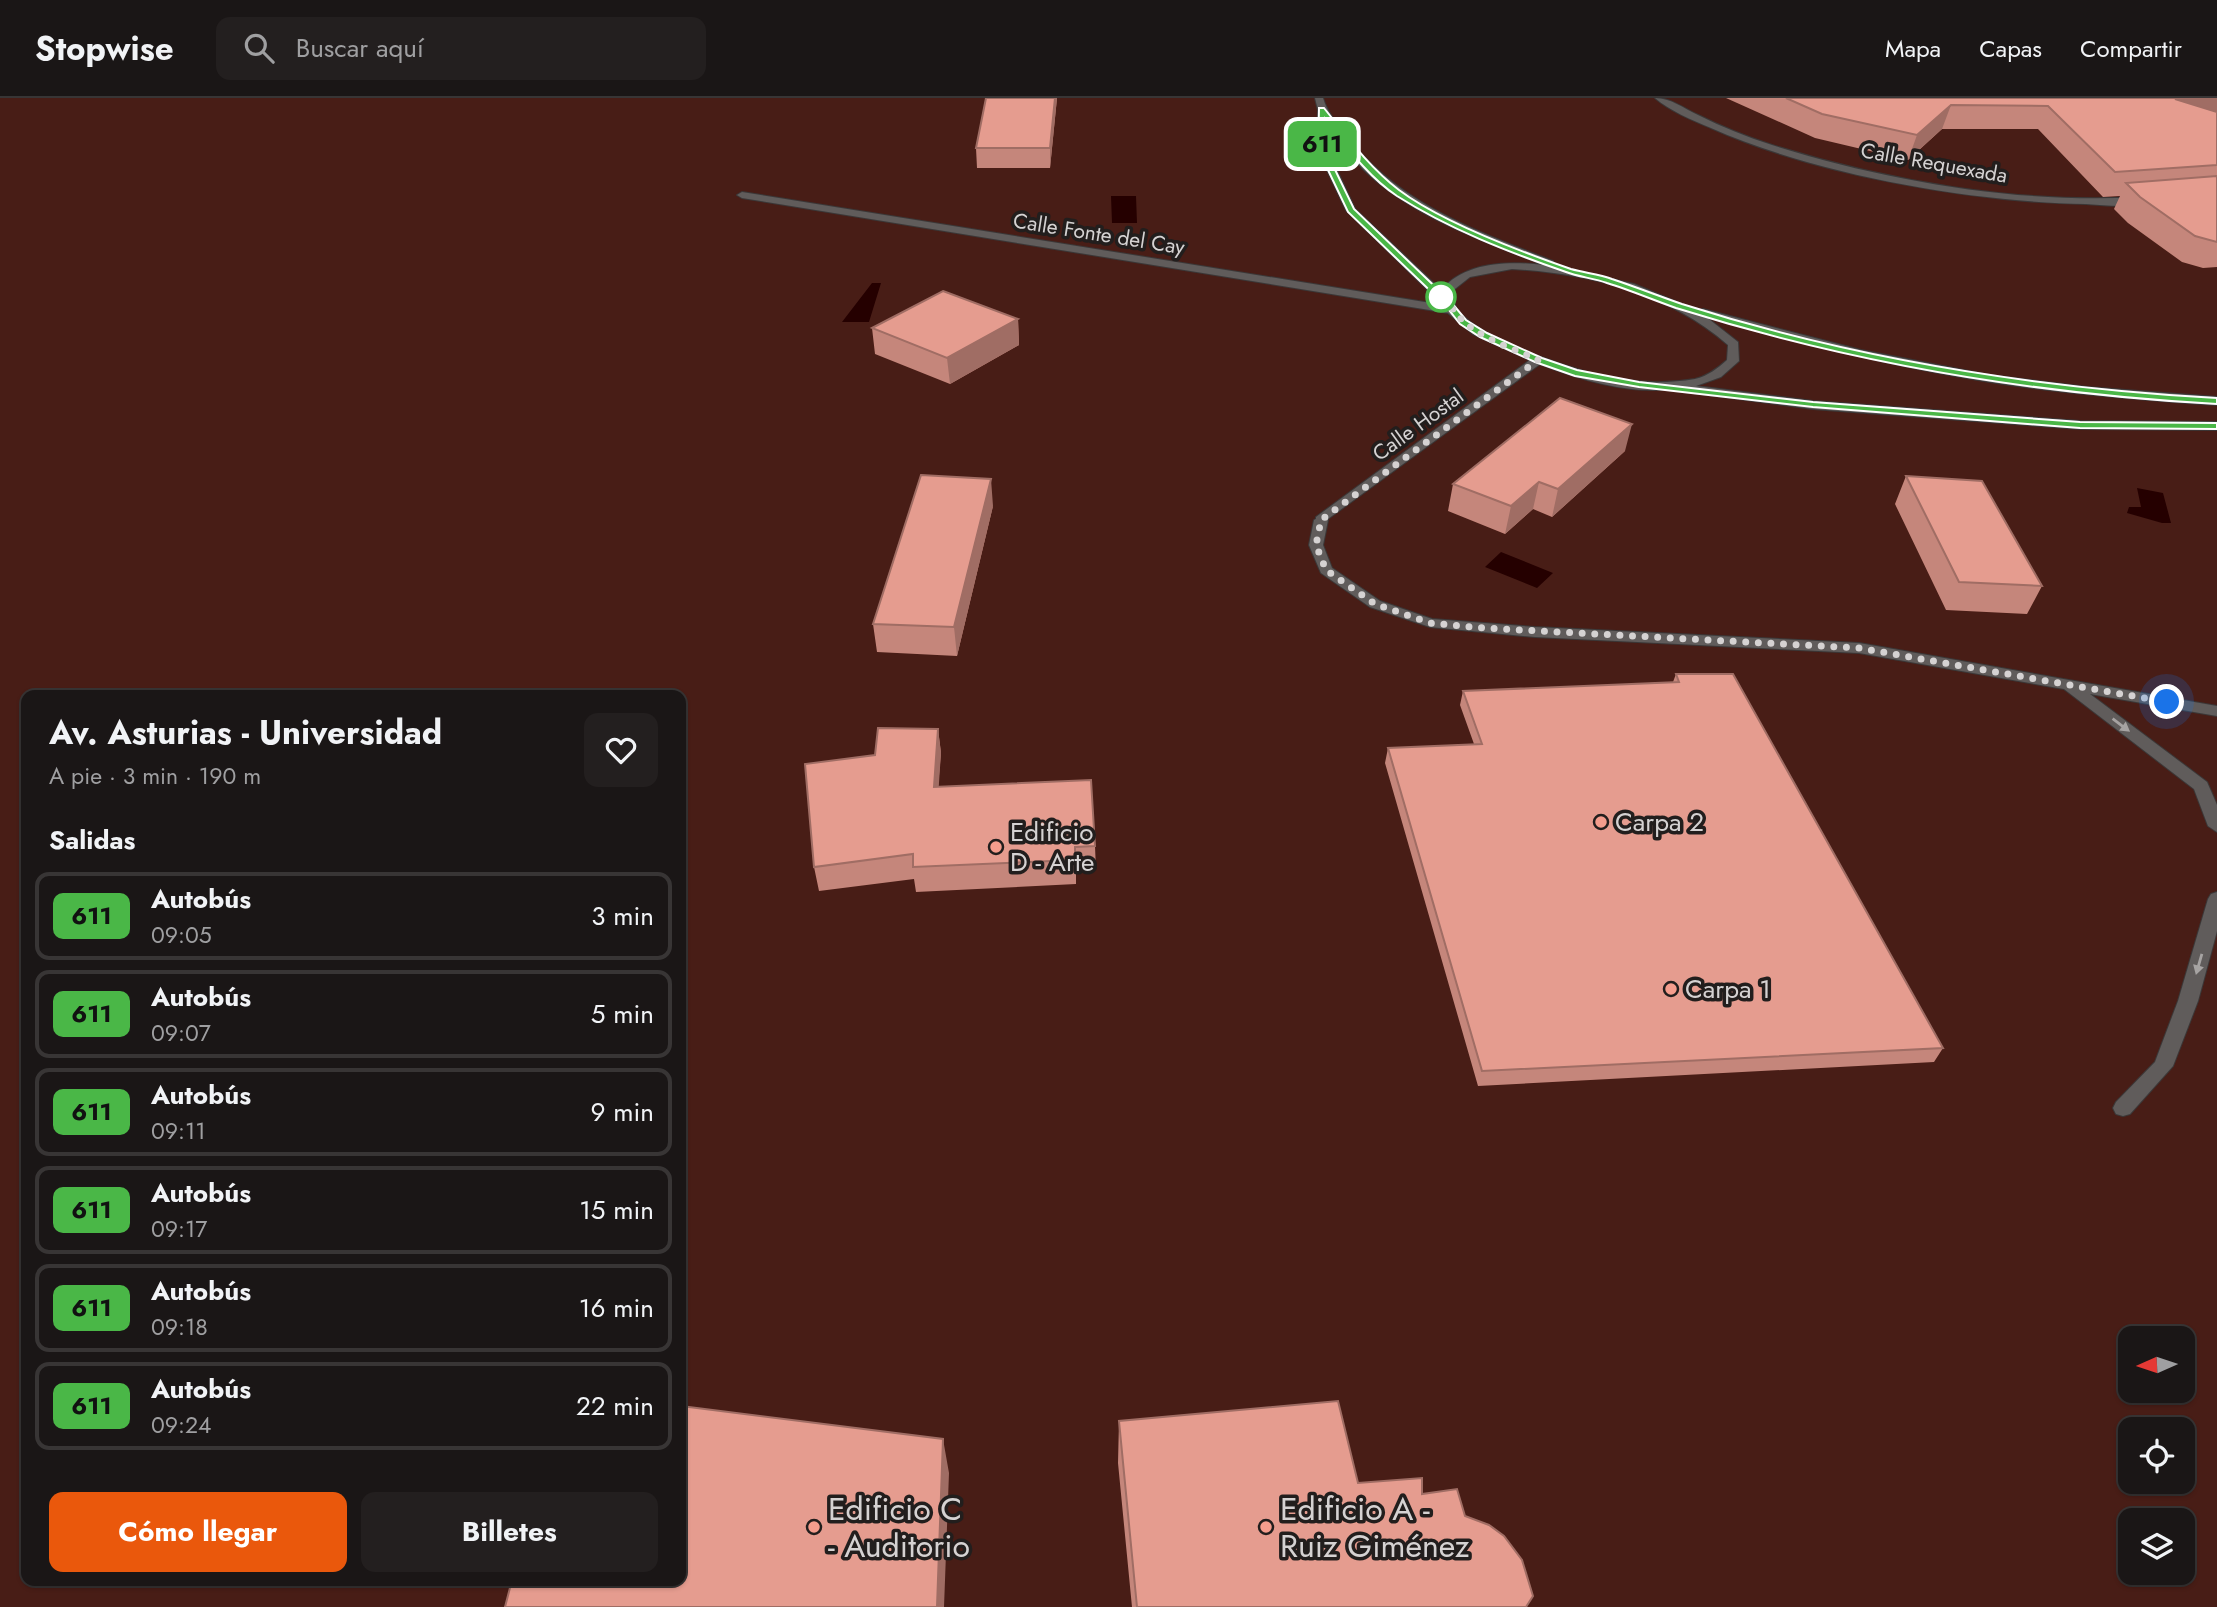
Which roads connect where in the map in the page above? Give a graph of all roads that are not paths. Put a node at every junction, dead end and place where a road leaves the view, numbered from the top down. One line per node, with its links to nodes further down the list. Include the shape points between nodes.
1 (1319, 98): 3 (street)
2 (1659, 98): 5 (street, Calle Requexada, via 1697,121 1786,153 1892,179 2004,196 2111,203)
3 (1322, 110): 6 (street, via 1367,167 1398,193 1449,223); 8 (street, via 1322,149 1351,210)
4 (742, 195): 8 (street, Calle Fonte del Cay)
5 (2151, 200)
6 (1570, 271): 7 (street); 8 (street, via 1512,266 1470,272 1453,281 1445,292)
7 (1679, 306): 10 (street, via 1716,325 1734,344 1733,361 1717,376); 11 (street, via 1796,338 1958,373 2143,397)
8 (1450, 307): 9 (street, via 1483,335)
9 (1538, 360): 10 (street, via 1609,380); 13 (street, Calle Hostal, via 1321,520 1316,545 1326,570 1375,604 1430,623 1859,648)
10 (1668, 386): 12 (street, via 1813,405 2080,425)
11 (2217, 401)
12 (2217, 426)
13 (2067, 684): 14 (street); 15 (street, one-way to 15, via 2201,786)
14 (2217, 711)
15 (2217, 826)
16 (2217, 899): 17 (street, one-way to 17, via 2188,1001 2163,1066)
17 (2123, 1108)

